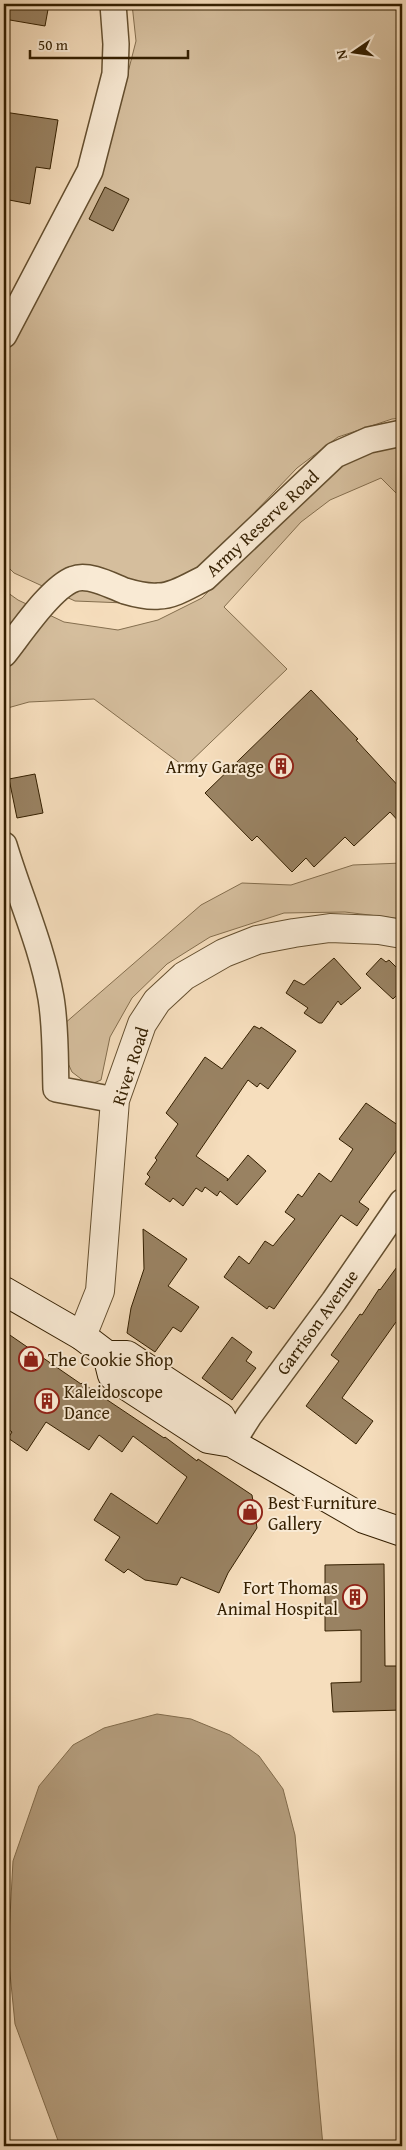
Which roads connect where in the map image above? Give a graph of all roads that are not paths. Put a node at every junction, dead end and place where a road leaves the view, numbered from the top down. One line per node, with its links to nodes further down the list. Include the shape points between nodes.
1 (113, 4): 2 (street, via 115,74 90,171)
2 (4, 335)
3 (402, 433): 4 (street, Army Reserve Road, via 369,440 335,455 205,578 186,588 161,596 127,592 99,580 76,578 60,587)
4 (4, 654)
5 (4, 844): 7 (street, via 51,997 56,1089)
6 (402, 934): 7 (street, River Road, via 330,928 294,932 257,940 224,953 191,972 157,1001 142,1024)
7 (116, 1100): 10 (street, River Road, via 100,1292)
8 (402, 1202): 11 (street, Garrison Avenue)
9 (4, 1291): 10 (street)
10 (82, 1336): 11 (street, via 107,1355 127,1355 221,1417)
11 (232, 1443): 12 (street, via 364,1519)
12 (402, 1532)

